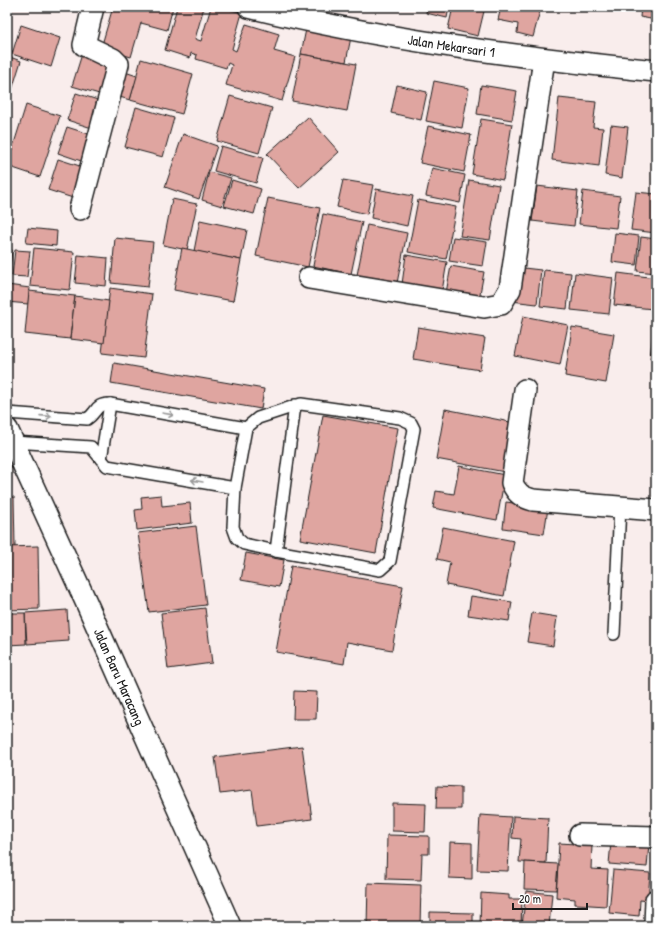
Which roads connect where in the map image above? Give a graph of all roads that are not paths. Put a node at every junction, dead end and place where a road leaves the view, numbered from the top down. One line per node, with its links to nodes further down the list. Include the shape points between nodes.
1 (93, 7): 5 (street, via 84,45 118,64)
2 (249, 7): 3 (street, Jalan Mekarsari 1, via 293,18)
3 (544, 59): 4 (street, Jalan Mekarsari 1); 6 (street, via 510,289 501,304 484,307)
4 (656, 71)
5 (80, 209)
6 (309, 278)
7 (525, 390): 15 (street, via 512,483 516,491 523,498 533,500)
8 (110, 404): 10 (lane, one-way to 8, via 87,419 94,415 101,404); 11 (lane, one-way to 11); 13 (lane)
9 (294, 405): 11 (lane, via 258,418); 17 (lane); 17 (lane, via 400,418 411,423 414,429 390,561 385,567 380,570)
10 (7, 413)
11 (246, 428): 14 (lane)
12 (10, 435): 13 (lane, via 91,447); 23 (street, Jalan Baru Maracang)
13 (101, 459): 14 (lane, one-way to 13, via 107,466)
14 (235, 488): 17 (lane, via 233,527 237,538 244,544)
15 (620, 506): 16 (street); 18 (lane)
16 (656, 510)
17 (276, 551)
18 (614, 634)
19 (580, 835): 20 (street)
20 (656, 837)
21 (656, 900): 22 (street)
22 (654, 925)
23 (230, 926)

